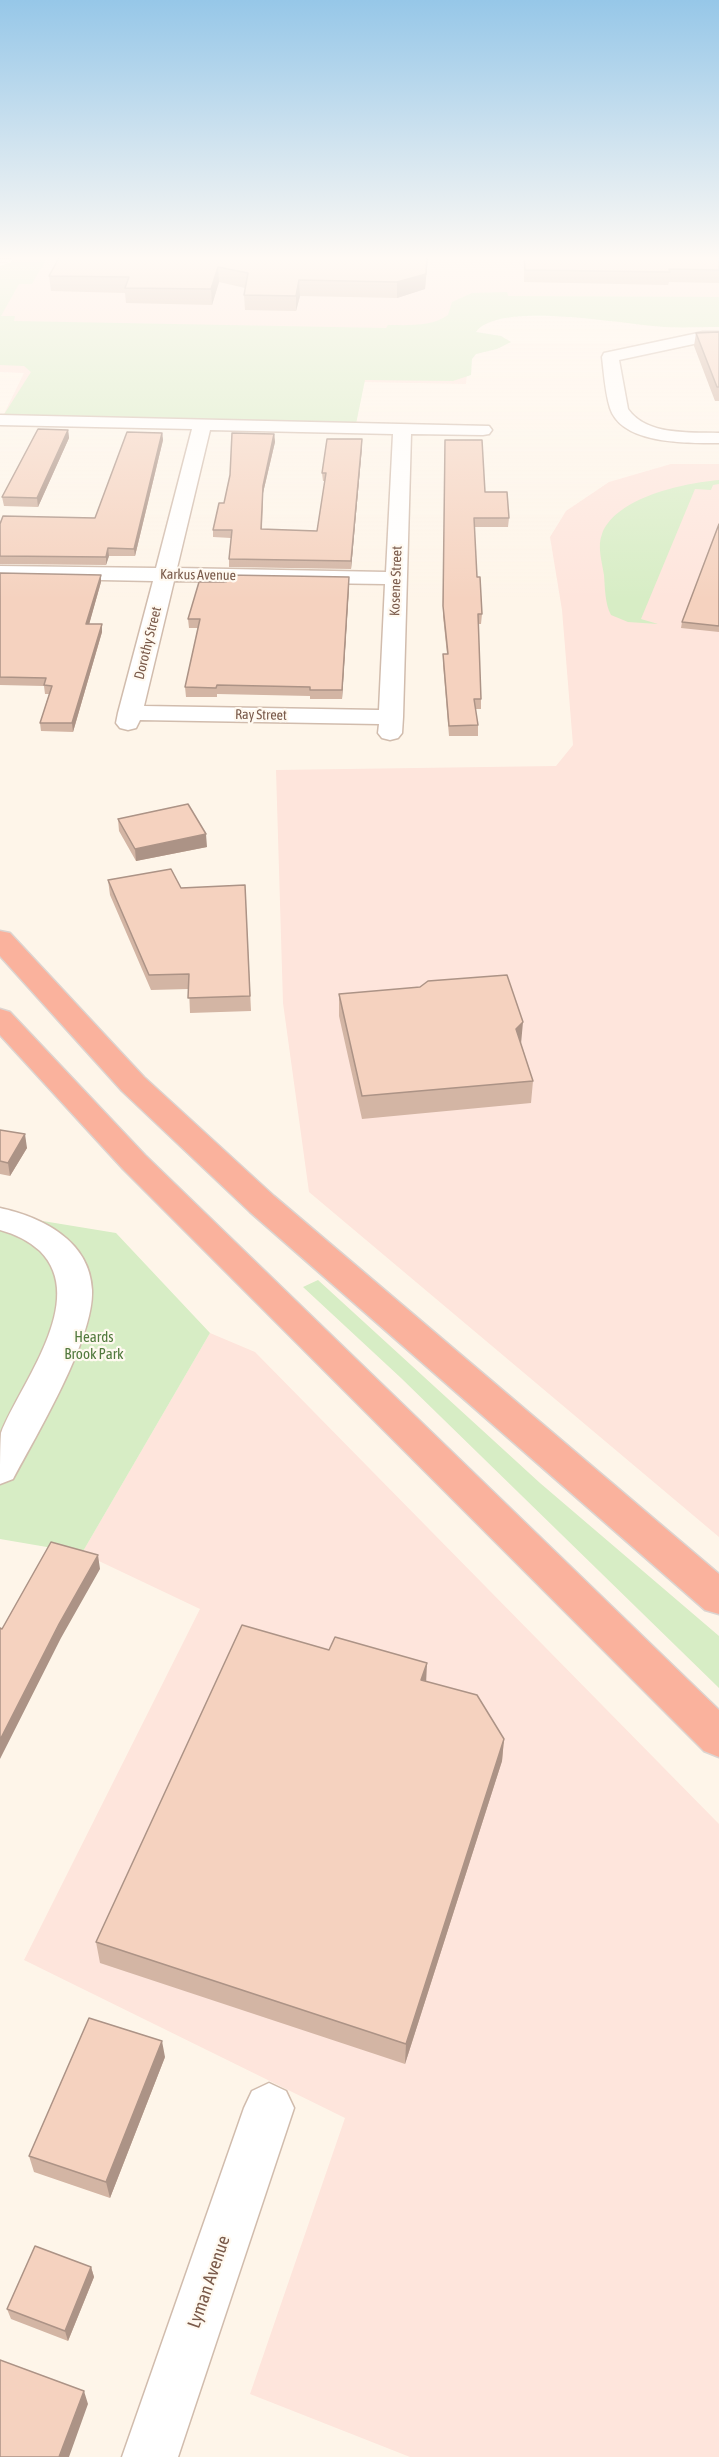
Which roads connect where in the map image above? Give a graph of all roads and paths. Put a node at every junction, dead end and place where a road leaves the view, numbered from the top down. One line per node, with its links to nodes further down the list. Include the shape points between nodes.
1 (612, 371): 6 (street, via 622,417 633,425 671,436)
2 (0, 421): 3 (street)
3 (202, 424): 4 (street); 8 (street, Dorothy Street)
4 (402, 428): 5 (street); 9 (street, Kosene Street)
5 (483, 430)
6 (719, 438)
7 (0, 572): 8 (street, Karkus Avenue)
8 (165, 574): 9 (street, Karkus Avenue); 10 (street, Dorothy Street)
9 (396, 578): 11 (street, Kosene Street)
10 (129, 718): 11 (street, Ray Street)
11 (391, 725)
12 (0, 939): 16 (highway, via 134,1084 262,1204)
13 (0, 1018): 17 (highway, via 134,1162)
14 (0, 1219): 15 (street, via 38,1230 67,1263 76,1289 70,1324)
15 (0, 1470)
16 (719, 1598)
17 (719, 1738)
18 (269, 2108): 19 (street, Lyman Avenue)
19 (150, 2457)

